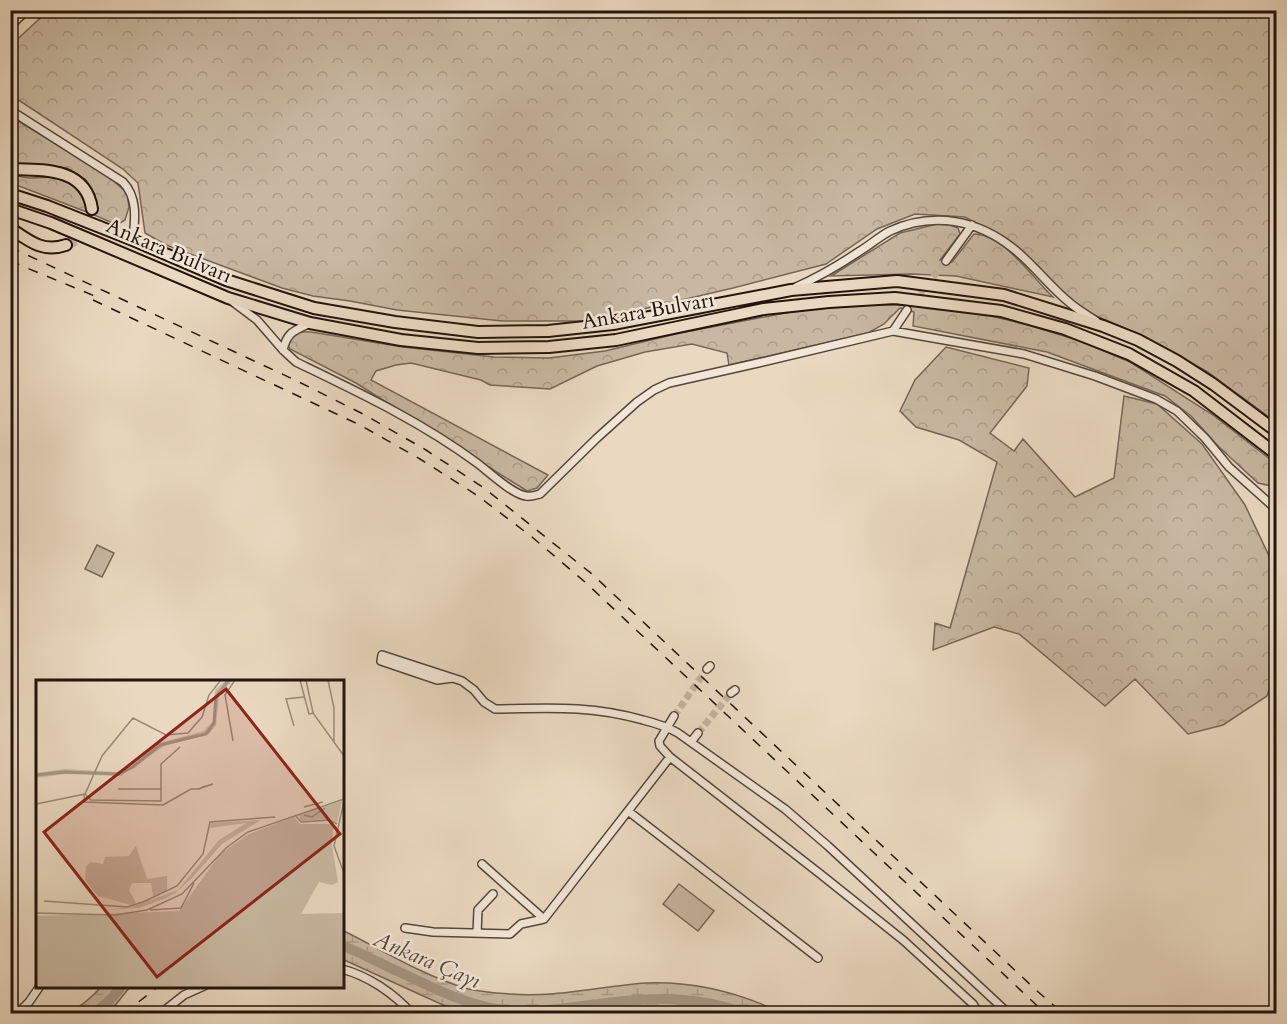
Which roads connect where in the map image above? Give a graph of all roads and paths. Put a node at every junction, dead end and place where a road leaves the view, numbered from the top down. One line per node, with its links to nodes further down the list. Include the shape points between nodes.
1 (27, 10): 2 (street)
2 (10, 26)
3 (10, 110): 10 (street, via 129,188 135,211)
4 (10, 169): 7 (main road, via 71,177 87,192)
5 (10, 194): 10 (main road, Ankara Bulvarı)
6 (10, 209): 14 (main road, Ankara Bulvarı)
7 (92, 209)
8 (972, 225): 12 (street); 13 (street, via 946,219 921,221 890,231); 17 (street, via 1016,250 1071,304)
9 (10, 228): 11 (main road, via 39,246 51,249)
10 (133, 240): 13 (main road, Ankara Bulvarı, via 226,280 314,308 478,332 548,331 613,324)
11 (66, 245)
12 (946, 261)
13 (791, 290): 17 (main road, Ankara Bulvarı, via 897,281 1004,295)
14 (228, 298): 16 (main road, Ankara Bulvarı); 19 (street, via 257,320)
15 (907, 310): 18 (street)
16 (310, 324): 19 (street, via 294,331); 21 (main road, Ankara Bulvarı, via 478,348 549,347 616,340 764,309 829,302 895,298 1001,311 1065,329 1130,354 1194,391)
17 (1103, 326): 20 (main road, Ankara Bulvarı, via 1177,361)
18 (893, 331): 19 (street, via 669,383 637,402 540,494 527,497 431,432 296,362); 22 (street, via 1024,354 1156,399 1177,411 1229,467)
19 (283, 350)
20 (1276, 431)
21 (1276, 454)
22 (1276, 509)
23 (453, 678): 23 (street, via 437,680 381,661 382,655); 25 (street, via 474,690 495,710 576,708 606,711)
24 (674, 716): 25 (street)
25 (667, 727): 27 (street); 28 (street, via 659,741)
26 (698, 733): 27 (street)
27 (691, 742): 43 (street, via 785,809 828,846)
28 (670, 757): 29 (street); 42 (street, via 903,940)
29 (628, 811): 32 (street); 35 (street)
30 (482, 864): 32 (street)
31 (493, 894): 34 (street, via 478,909)
32 (544, 919): 34 (street, via 521,924 510,934)
33 (405, 928): 34 (street)
34 (477, 933)
35 (818, 958)
36 (344, 970): 41 (street, via 374,982)
37 (39, 988): 39 (street)
38 (202, 988): 40 (street, via 184,995)
39 (17, 1014)
40 (160, 1014)
41 (412, 1014)
42 (979, 1014)
43 (1007, 1014)

